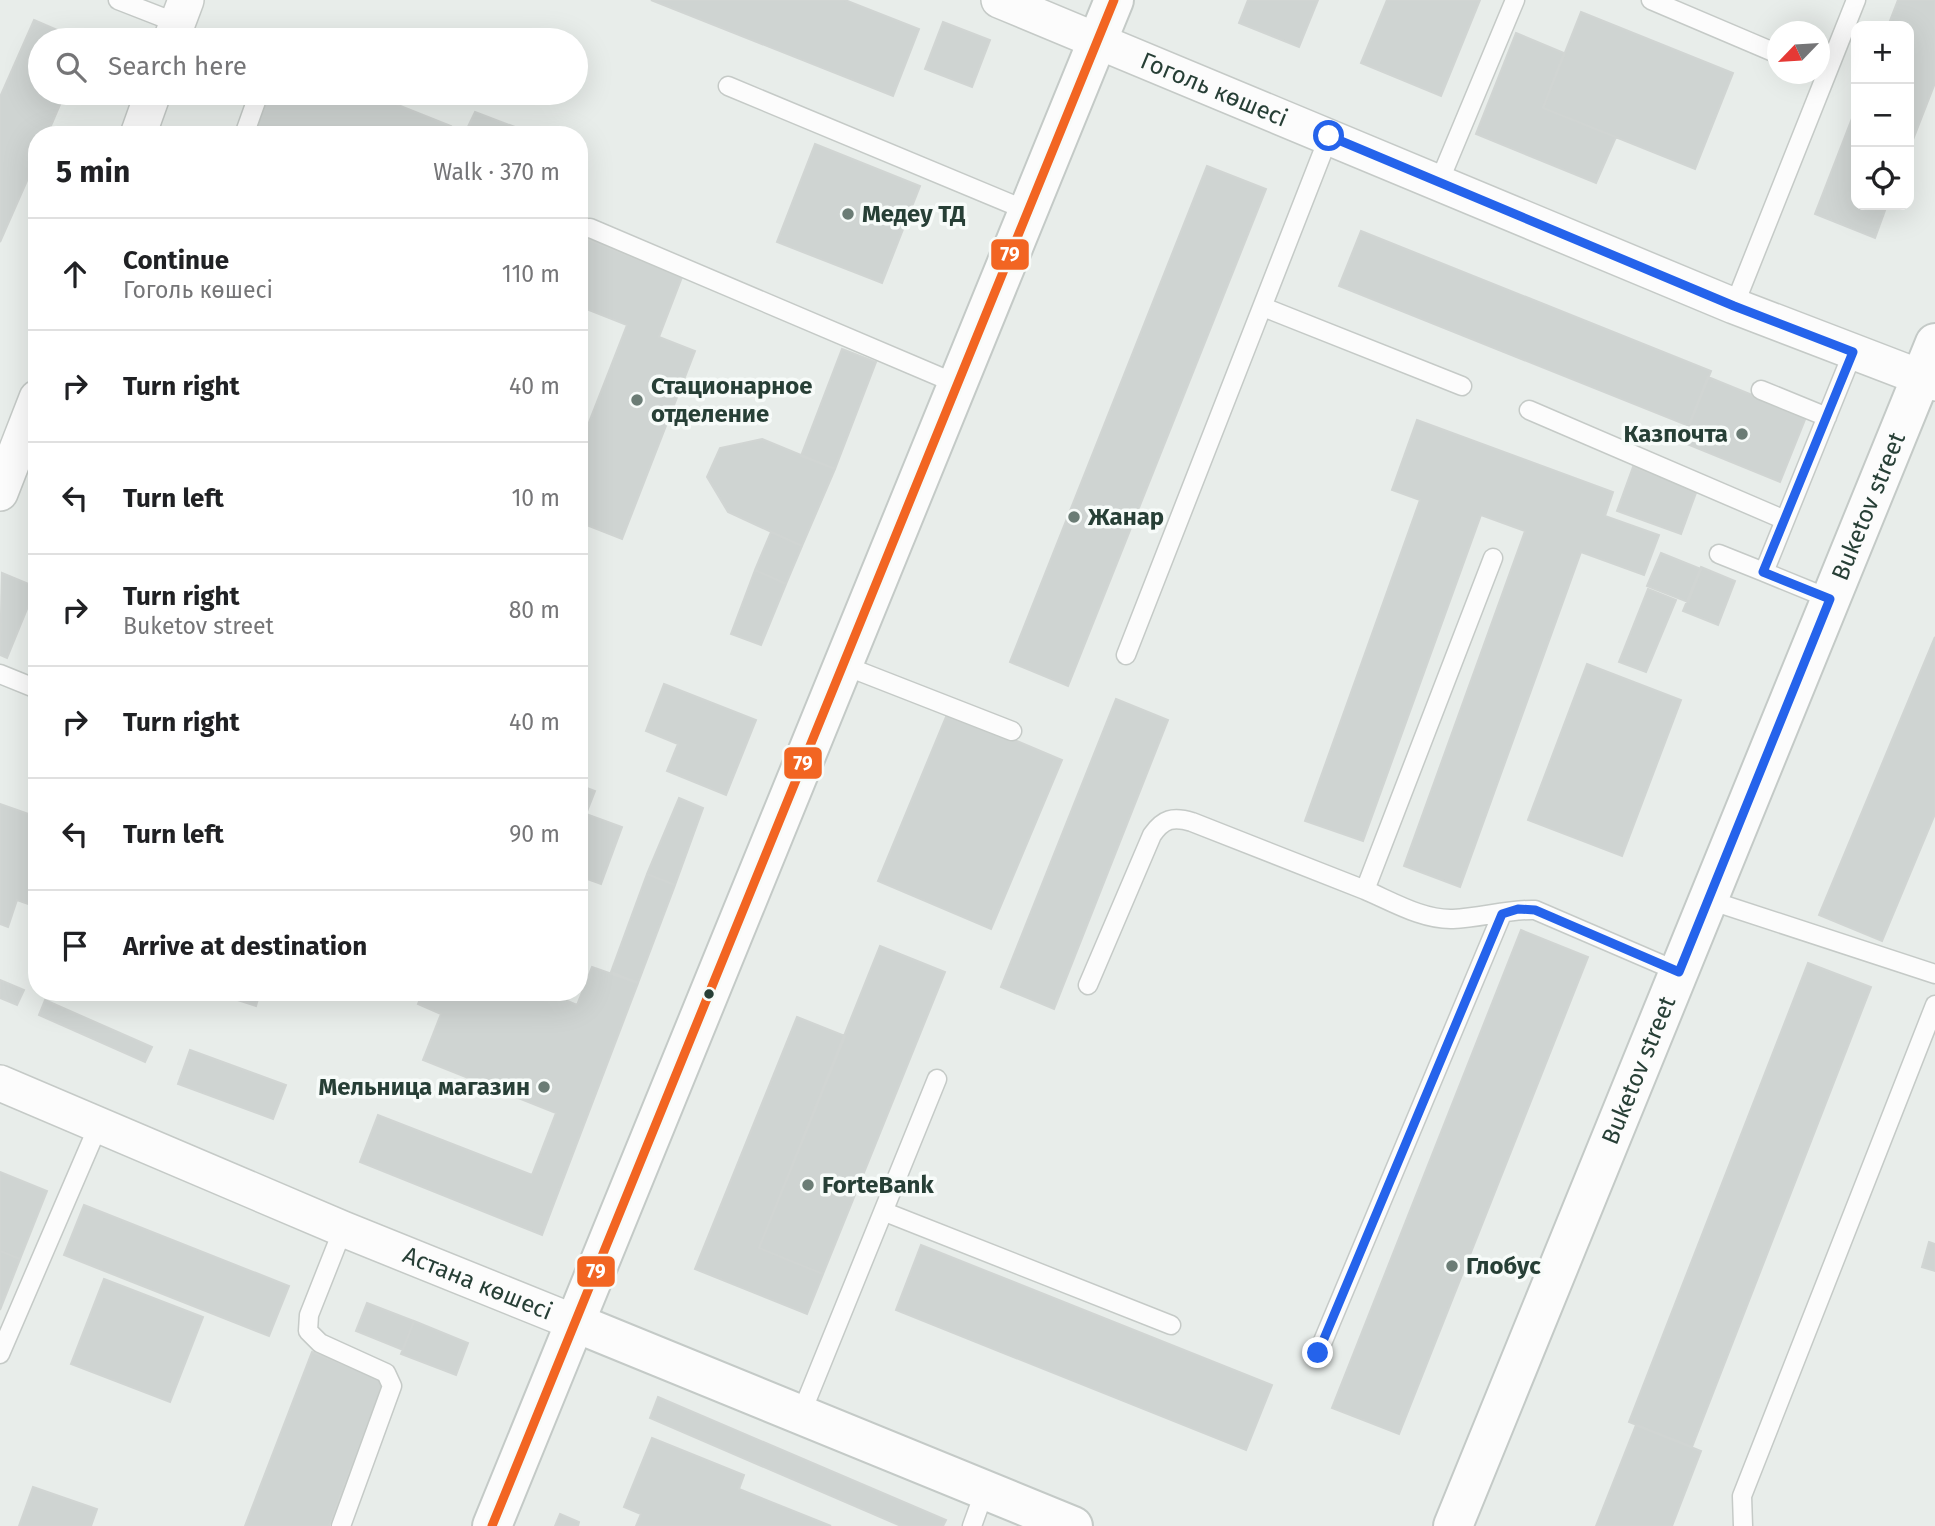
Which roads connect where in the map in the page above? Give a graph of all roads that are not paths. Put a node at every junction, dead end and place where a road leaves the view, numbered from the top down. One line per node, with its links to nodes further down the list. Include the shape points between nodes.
1 (118, 0): 7 (lane)
2 (999, 0): 8 (street, Гоголь көшесі)
3 (1114, 0): 8 (main road)
4 (1515, 0): 18 (lane)
5 (1651, 0): 9 (lane)
6 (1856, 0): 10 (lane)
7 (178, 21)
8 (1099, 40): 17 (street, Гоголь көшесі); 19 (main road)
9 (1767, 50)
10 (1830, 58)
11 (1819, 84): 21 (lane)
12 (728, 86): 19 (lane)
13 (149, 105): 15 (street)
14 (255, 105): 16 (lane)
15 (141, 126)
16 (247, 126)
17 (1329, 136): 18 (street, Гоголь көшесі); 22 (lane)
18 (1439, 182): 21 (street, Гоголь көшесі)
19 (1028, 211): 26 (main road)
20 (588, 228): 26 (lane)
21 (1734, 306): 24 (street, Гоголь көшесі)
22 (1263, 307): 27 (lane); 38 (lane)
23 (1935, 343): 25 (main road, Buketov street)
24 (1853, 352): 25 (street, Гоголь көшесі); 30 (lane)
25 (1928, 380): 37 (main road, Buketov street)
26 (957, 384): 39 (main road)
27 (1462, 386)
28 (1761, 390): 30 (lane)
29 (1529, 411): 33 (lane)
30 (1827, 417): 33 (lane)
31 (28, 421): 32 (street)
32 (0, 493)
33 (1785, 520): 36 (lane)
34 (1719, 554): 36 (lane)
35 (1493, 558): 43 (lane)
36 (1763, 572): 37 (lane)
37 (1830, 599): 44 (main road, Buketov street)
38 (1126, 655)
39 (842, 665): 42 (lane); 55 (main road)
40 (0, 674): 41 (lane)
41 (28, 685)
42 (1012, 732)
43 (1365, 890): 45 (lane, via 1427,916 1449,919); 48 (lane, via 1192,821 1169,818 1152,835)
44 (1709, 900): 46 (main road, Buketov street); 47 (lane)
45 (1502, 914): 46 (lane, via 1535,910); 57 (lane)
46 (1679, 972): 65 (main road, Buketov street)
47 (1935, 974)
48 (1088, 985)
49 (1935, 1005): 66 (lane, via 1742,1496)
50 (937, 1079): 53 (lane)
51 (0, 1083): 52 (street, Астана көшесі)
52 (99, 1124): 54 (street, Астана көшесі); 58 (lane)
53 (886, 1212): 56 (lane); 59 (lane)
54 (343, 1229): 55 (street, Астана көшесі); 61 (lane, via 309,1315 308,1332 320,1343 386,1373 392,1386)
55 (576, 1322): 59 (main road, Астана көшесі); 62 (main road)
56 (1171, 1325)
57 (1318, 1353)
58 (0, 1354)
59 (801, 1414): 60 (main road, Астана көшесі)
60 (985, 1490): 63 (lane); 64 (main road, Астана көшесі)
61 (341, 1526)
62 (492, 1526)
63 (972, 1526)
64 (1073, 1526)
65 (1453, 1526)
66 (1743, 1526)

